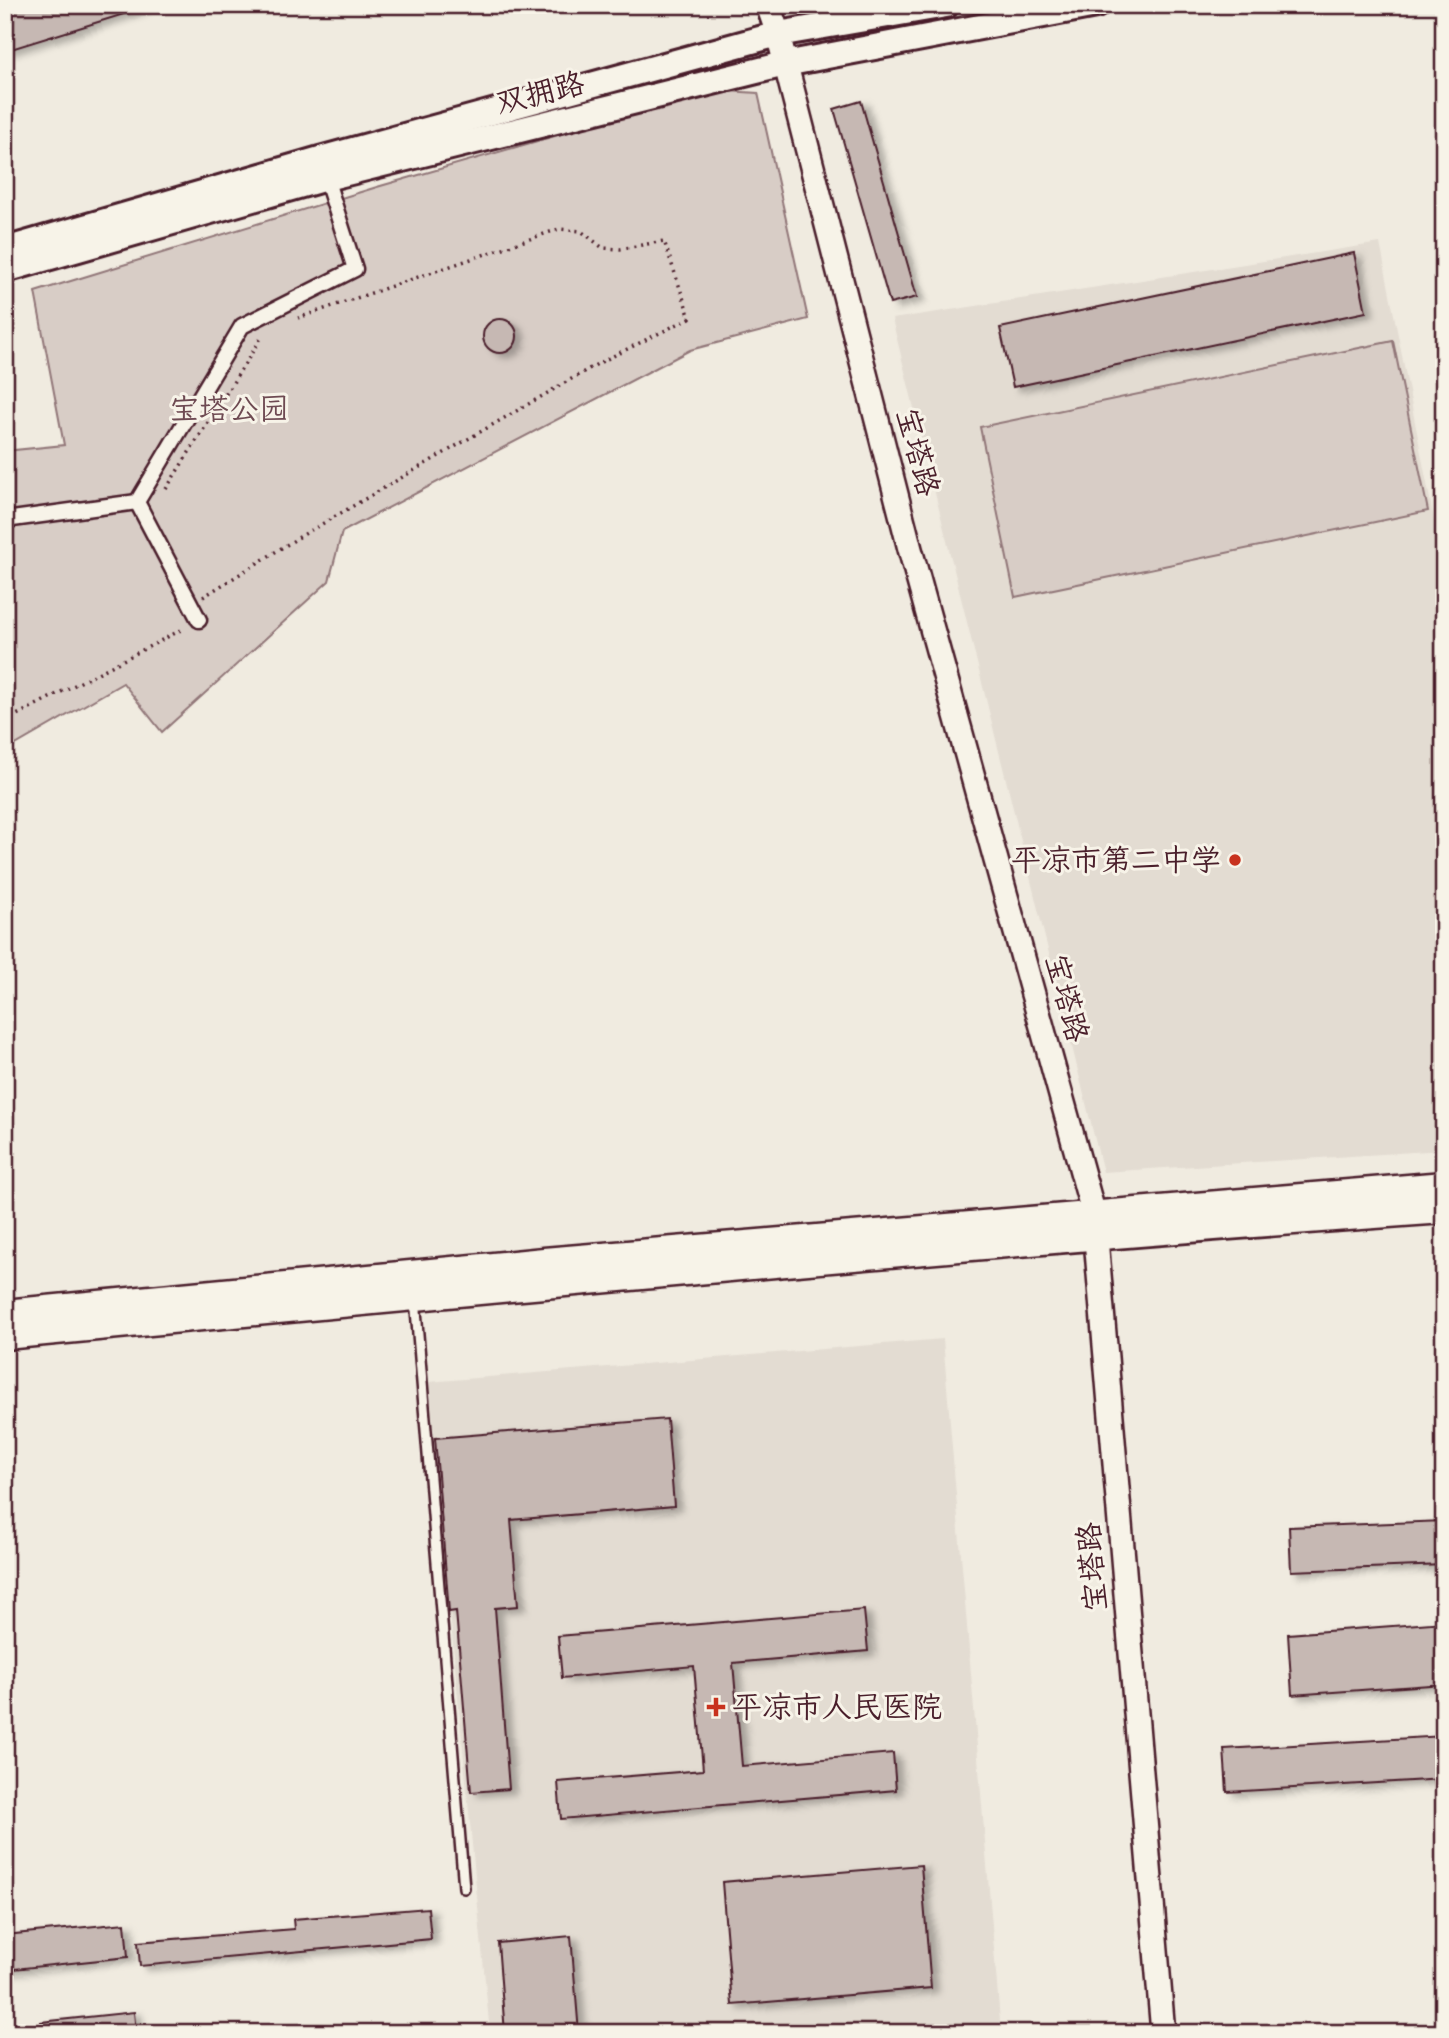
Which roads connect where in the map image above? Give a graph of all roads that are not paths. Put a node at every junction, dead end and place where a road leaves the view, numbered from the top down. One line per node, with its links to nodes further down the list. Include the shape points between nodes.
1 (768, 5): 4 (street, 宝塔路)
2 (946, 5): 4 (main road, 双拥路)
3 (1096, 5): 5 (main road, 双拥路)
4 (778, 34): 5 (street, 宝塔路); 7 (main road, 双拥路)
5 (785, 64): 6 (main road, 双拥路); 14 (street, 宝塔路, via 910,549)
6 (326, 178): 8 (main road, 双拥路); 9 (street, via 355,269 242,326)
7 (5, 250)
8 (5, 270)
9 (137, 502): 10 (street); 11 (street)
10 (5, 520)
11 (199, 620)
12 (1444, 1186): 14 (main road)
13 (1444, 1209): 14 (main road)
14 (1095, 1226): 15 (main road); 20 (street, 宝塔路)
15 (685, 1261): 16 (main road); 17 (main road)
16 (414, 1296): 18 (main road); 19 (lane)
17 (5, 1314)
18 (5, 1335)
19 (464, 1888)
20 (1163, 2033)

